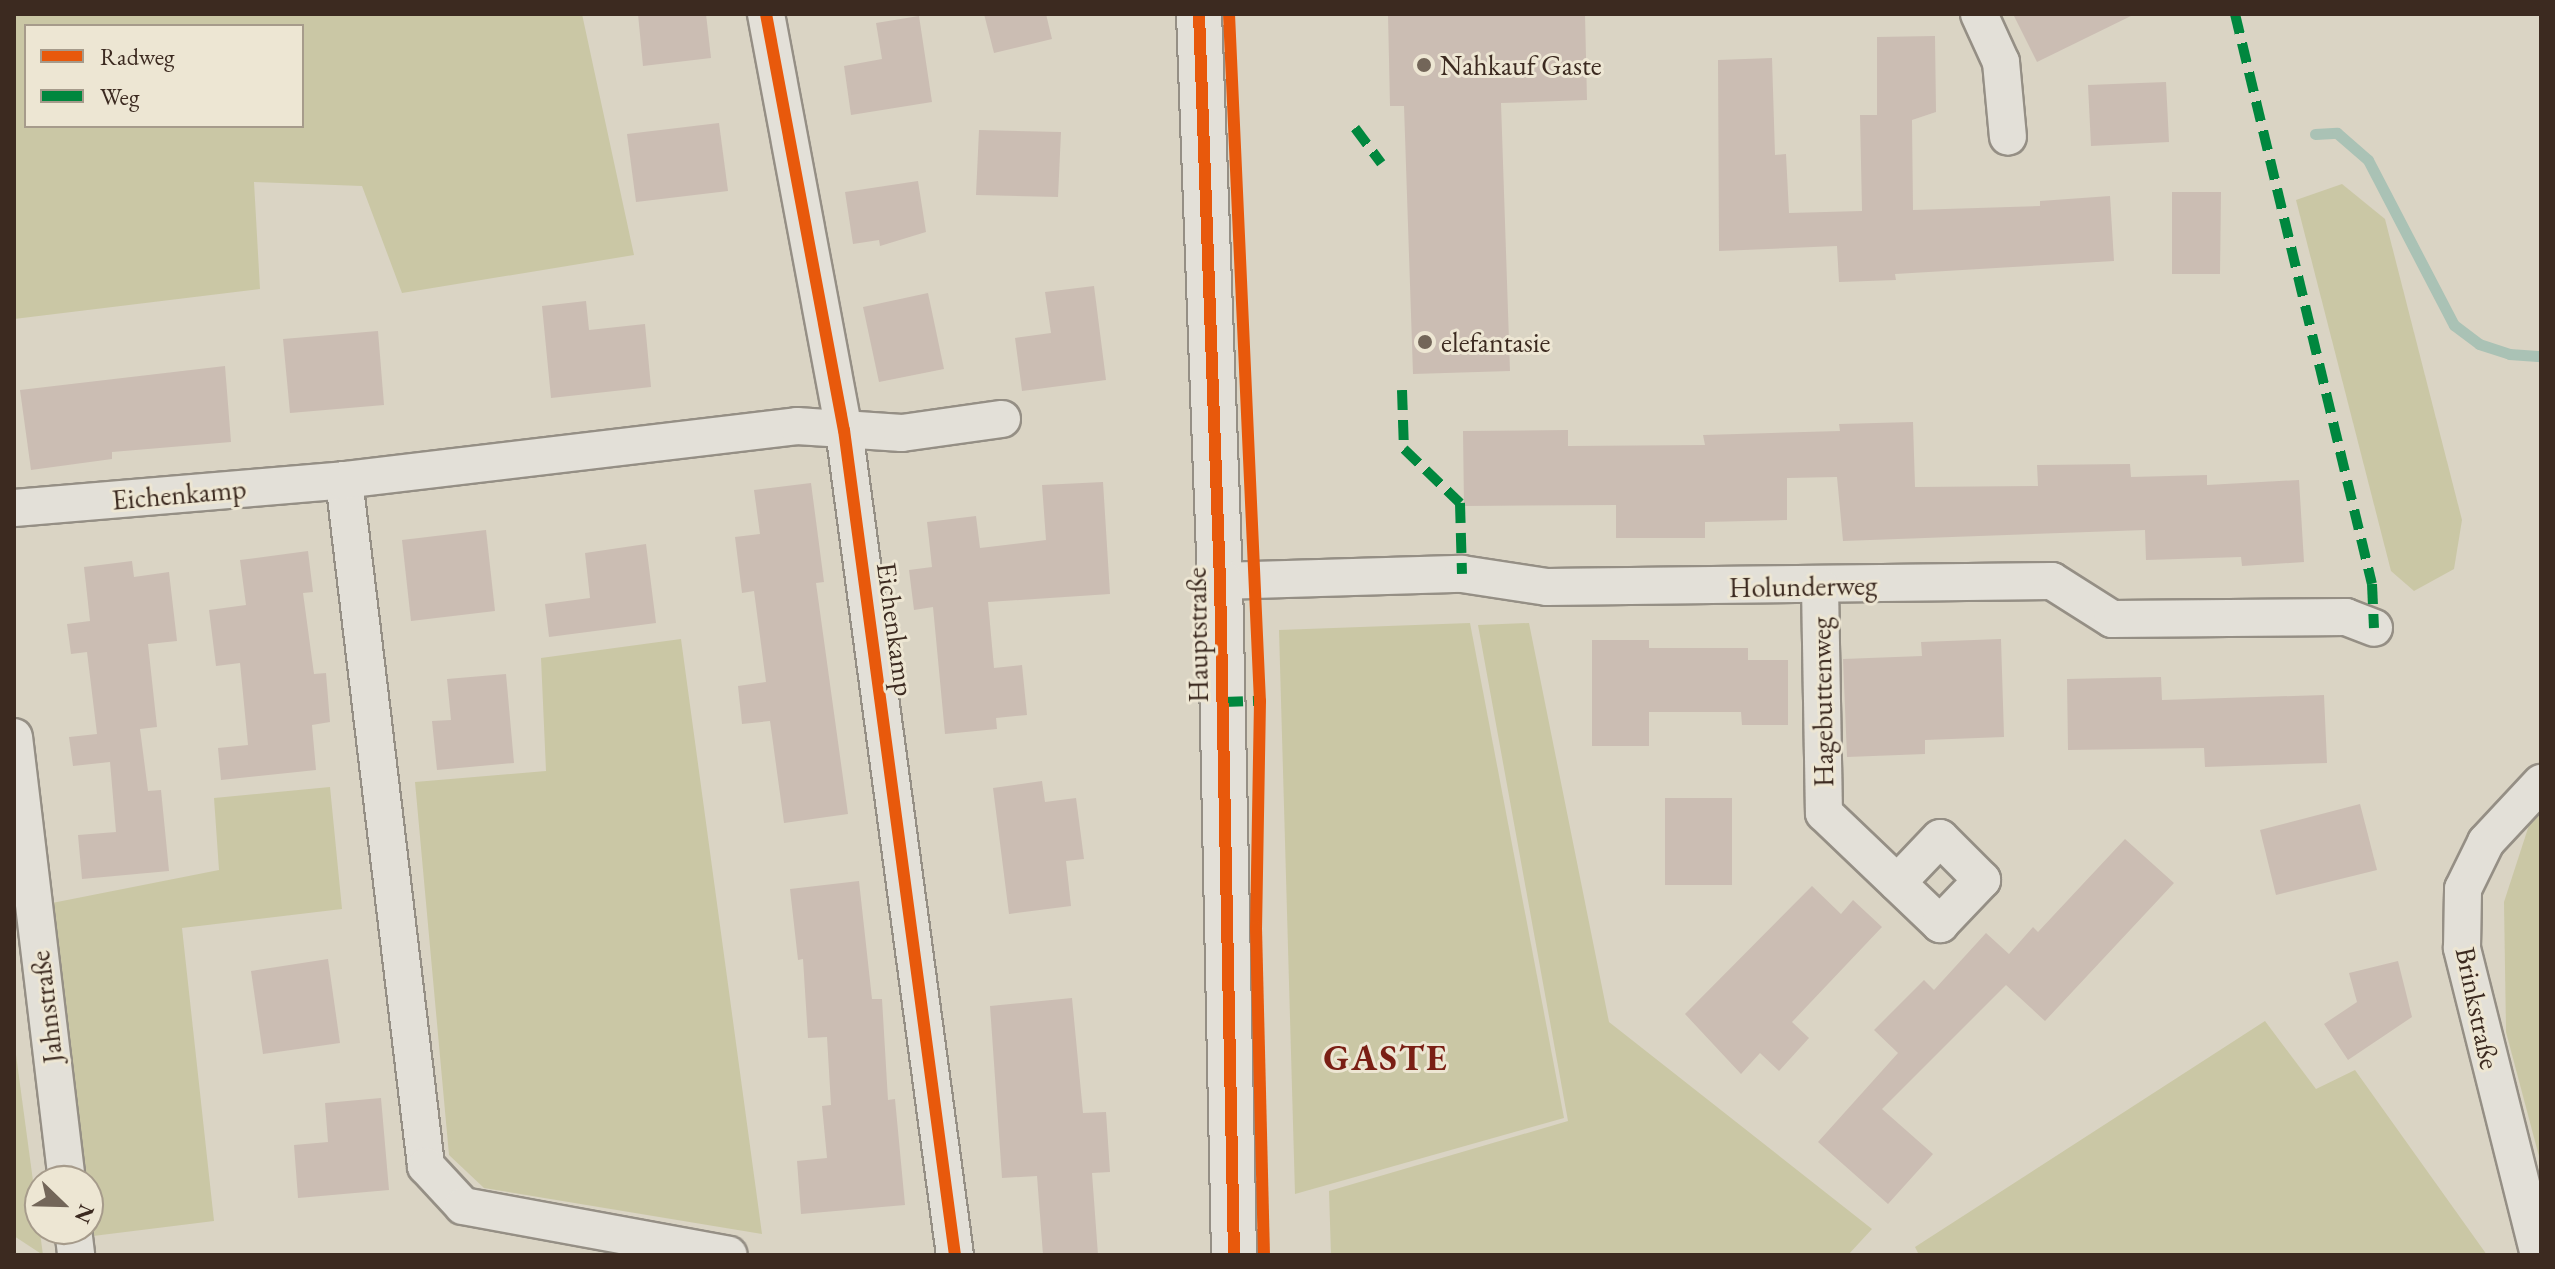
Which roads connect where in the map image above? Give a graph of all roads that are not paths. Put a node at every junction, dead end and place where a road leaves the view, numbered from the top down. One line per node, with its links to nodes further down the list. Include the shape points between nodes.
1 (766, 14): 6 (street, Eichenkamp)
2 (1199, 14): 9 (street, Hauptstraße)
3 (1979, 14): 4 (street, via 2001,62)
4 (2008, 137)
5 (1002, 419): 6 (street, via 902,433)
6 (844, 430): 7 (street, Eichenkamp, via 797,426); 17 (street, Eichenkamp)
7 (344, 480): 8 (street, Eichenkamp); 16 (street, via 426,1166 463,1206)
8 (14, 508)
9 (1220, 581): 10 (street, Holunderweg, via 1462,574 1547,587); 18 (street, Hauptstraße)
10 (1820, 586): 11 (street, Holunderweg, via 2052,581 2112,619 2346,617); 14 (street, Hagebuttenweg, via 1824,813)
11 (2374, 628)
12 (14, 737): 15 (street, Jahnstraße)
13 (2541, 783): 19 (street, Brinkstraße, via 2486,842 2463,889 2462,948)
14 (1897, 883)
15 (65, 1165)
16 (729, 1255)
17 (955, 1255)
18 (1234, 1255)
19 (2539, 1255)

